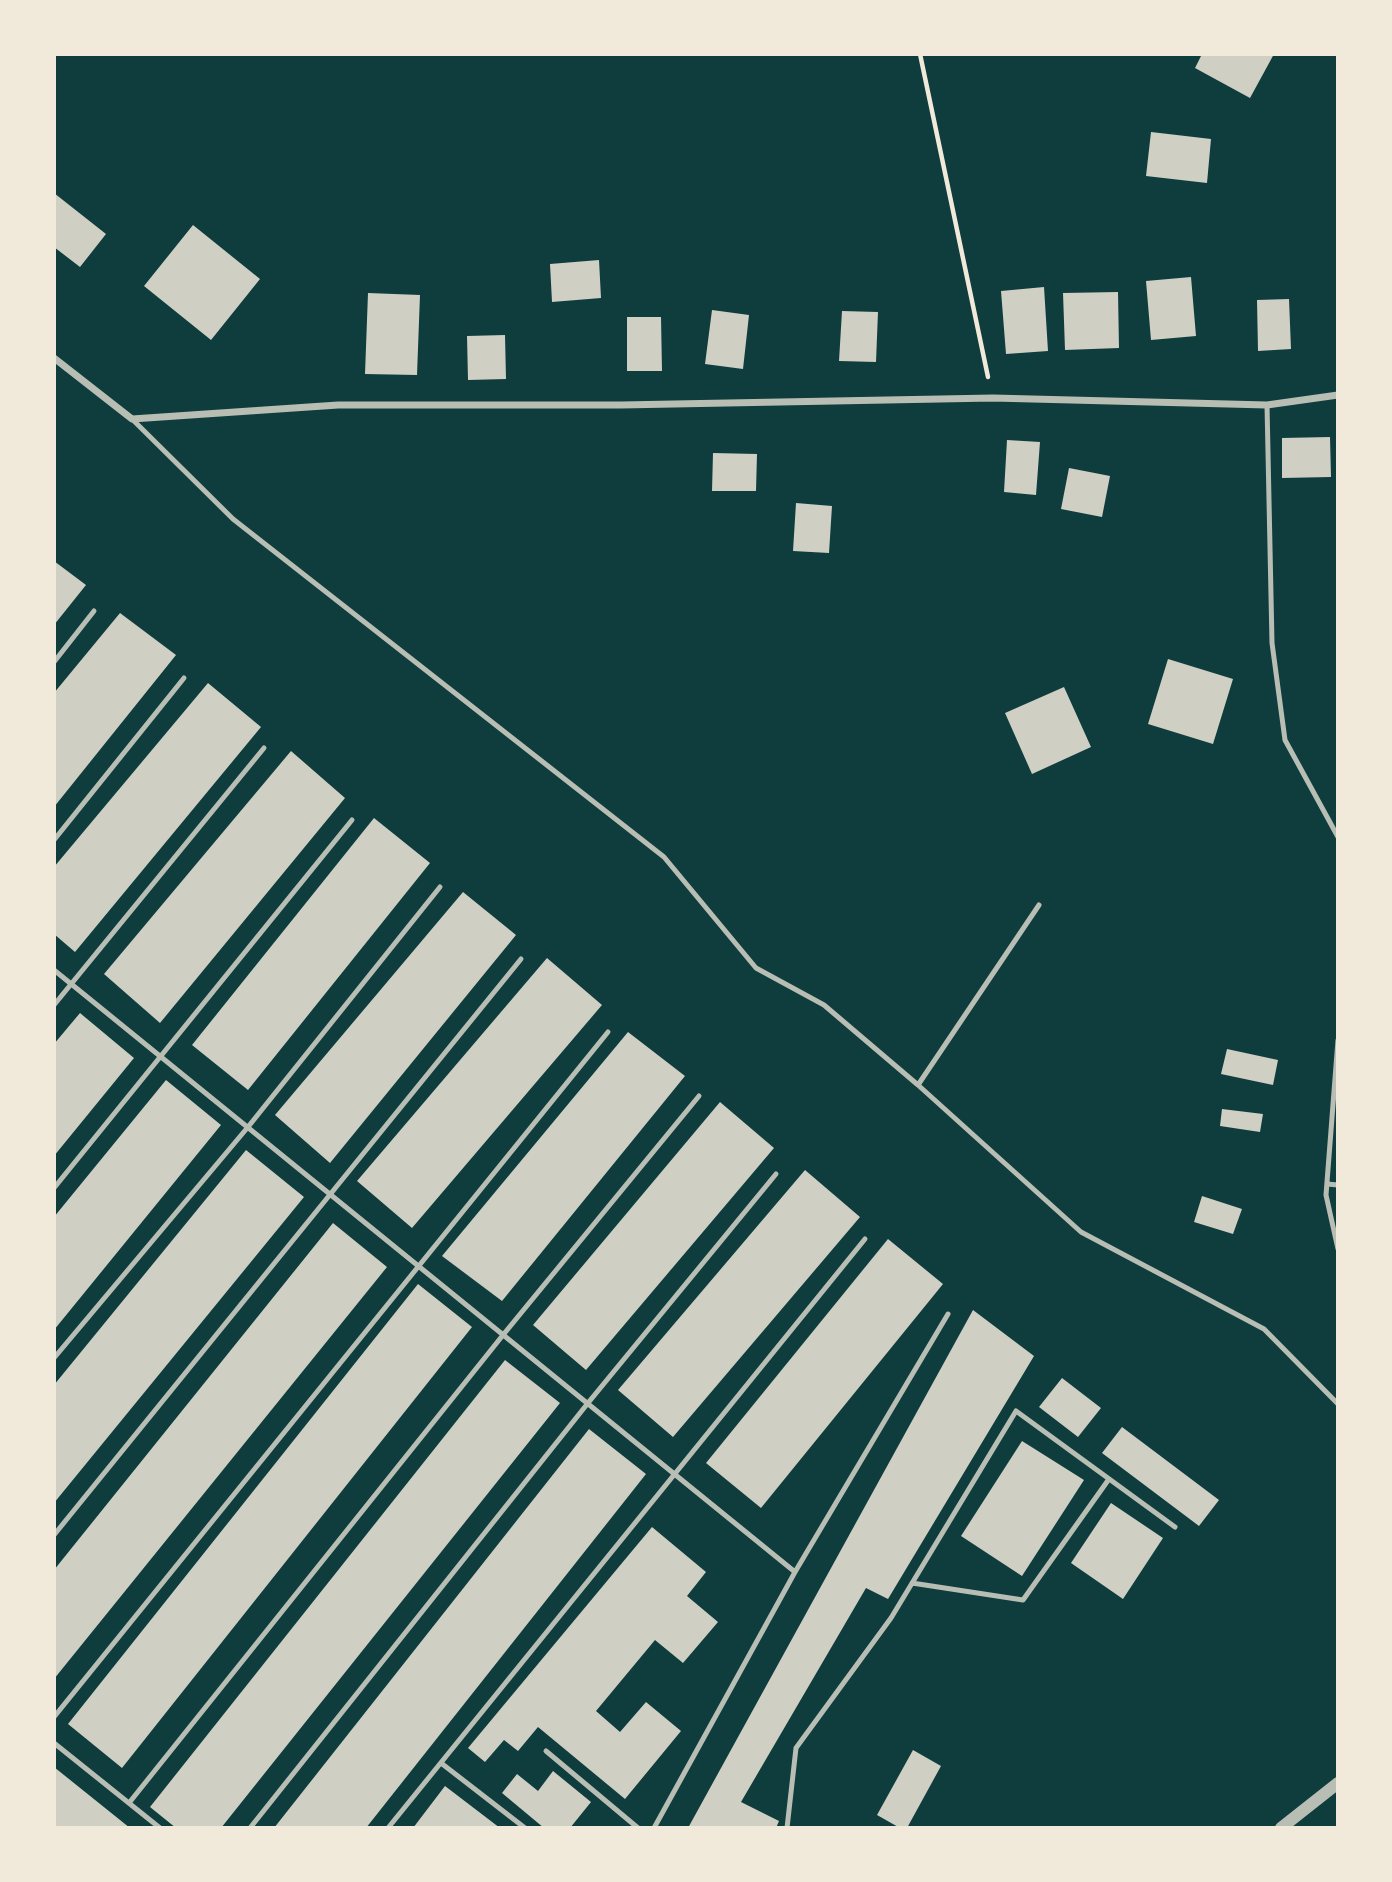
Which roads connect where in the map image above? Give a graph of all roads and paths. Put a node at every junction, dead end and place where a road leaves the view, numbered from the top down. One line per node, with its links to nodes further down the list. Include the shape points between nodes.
1 (919, 54): 4 (path)
2 (54, 358): 6 (street)
3 (1338, 395): 5 (street)
4 (993, 398): 5 (street); 6 (street, via 338,405)
5 (1267, 405): 12 (lane, via 1272,643 1285,740)
6 (132, 419): 23 (lane, via 233,519 664,857 756,968 824,1005)
7 (94, 611): 8 (lane)
8 (54, 662)
9 (184, 678): 13 (lane)
10 (264, 748): 18 (lane)
11 (352, 820): 22 (lane)
12 (1338, 837)
13 (54, 840)
14 (440, 887): 25 (lane)
15 (1039, 905): 23 (lane)
16 (521, 959): 30 (lane)
17 (54, 970): 18 (lane)
18 (72, 984): 19 (lane); 22 (lane)
19 (54, 1005)
20 (608, 1032): 33 (lane)
21 (1338, 1040): 27 (lane)
22 (162, 1057): 25 (lane); 29 (lane)
23 (918, 1085): 38 (lane, via 1080,1232 1264,1329)
24 (699, 1096): 35 (lane)
25 (248, 1127): 30 (lane); 36 (lane)
26 (776, 1174): 37 (lane)
27 (1327, 1184): 28 (lane); 32 (lane)
28 (1338, 1185)
29 (54, 1188)
30 (331, 1195): 33 (lane); 42 (lane)
31 (865, 1239): 39 (lane)
32 (1338, 1248)
33 (417, 1265): 35 (lane); 45 (lane)
34 (948, 1314): 43 (lane)
35 (503, 1335): 37 (lane); 50 (lane)
36 (54, 1358)
37 (587, 1403): 39 (lane); 52 (lane)
38 (1338, 1404)
39 (676, 1475): 43 (lane); 48 (lane)
40 (1109, 1479): 41 (lane); 44 (lane, via 1023,1600); 44 (lane, via 1016,1411)
41 (1175, 1527)
42 (54, 1535)
43 (795, 1572): 56 (lane)
44 (912, 1583): 57 (lane, via 796,1748)
45 (54, 1717)
46 (54, 1743): 50 (lane)
47 (546, 1752): 55 (lane)
48 (441, 1762): 53 (lane); 54 (lane)
49 (1338, 1783): 58 (street)
50 (129, 1803): 51 (lane)
51 (160, 1828)
52 (250, 1828)
53 (387, 1828)
54 (525, 1828)
55 (638, 1828)
56 (654, 1828)
57 (787, 1828)
58 (1280, 1828)

